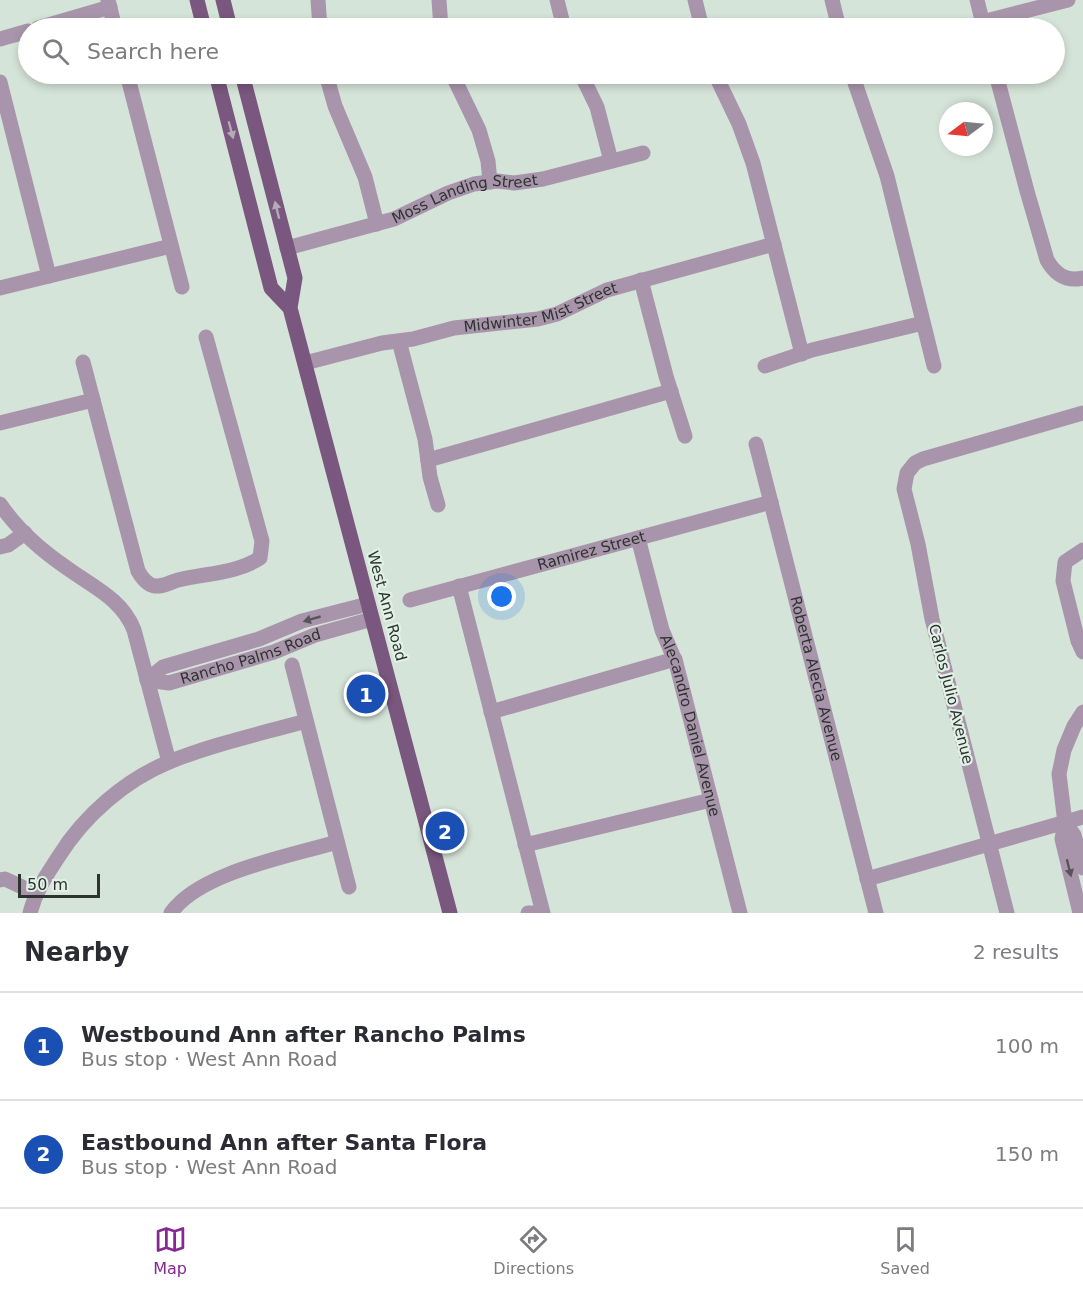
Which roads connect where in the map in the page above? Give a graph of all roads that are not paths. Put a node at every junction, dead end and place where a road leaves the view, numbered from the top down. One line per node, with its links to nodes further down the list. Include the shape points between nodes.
1 (197, 0): 12 (main road)
2 (223, 0): 13 (main road)
3 (318, 0): 14 (street)
4 (439, 0): 15 (street)
5 (557, 0): 16 (street)
6 (695, 0): 17 (street)
7 (832, 0): 18 (street)
8 (977, 0): 19 (street)
9 (1068, 0): 20 (street)
10 (109, 4): 11 (street)
11 (68, 18)
12 (202, 18)
13 (228, 18)
14 (319, 18)
15 (440, 18)
16 (562, 18)
17 (700, 18)
18 (837, 18)
19 (981, 18)
20 (1007, 18)
21 (18, 34): 22 (street)
22 (0, 39)
23 (0, 82): 40 (street)
24 (130, 84): 38 (street)
25 (219, 84): 45 (main road, West Ann Road, one-way to 45, via 271,288)
26 (245, 84): 39 (main road, West Ann Road, one-way to 26)
27 (329, 84): 36 (street, via 366,177)
28 (457, 84): 35 (street, via 478,130 488,161)
29 (586, 84): 34 (street, via 597,107)
30 (721, 84): 37 (street, via 753,163)
31 (856, 84): 46 (street, via 882,156)
32 (999, 84): 41 (street, via 1047,260 1060,276)
33 (643, 153): 34 (street, Moss Landing Street)
34 (611, 161): 35 (street, Moss Landing Street, via 543,179)
35 (489, 182): 36 (street, Moss Landing Street, via 464,187)
36 (377, 224): 39 (street, Moss Landing Street)
37 (774, 244): 42 (street, Midwinter Mist Street); 49 (street)
38 (171, 246): 40 (street); 43 (street)
39 (287, 248): 45 (main road, West Ann Road, via 295,278)
40 (49, 276): 44 (street)
41 (1083, 278)
42 (641, 280): 48 (street, Midwinter Mist Street, via 594,294 557,314 538,319 454,328); 54 (street)
43 (182, 287)
44 (0, 288)
45 (290, 308): 51 (main road, West Ann Road)
46 (923, 323): 49 (street); 53 (street)
47 (206, 337): 55 (street, via 262,541 260,558 247,566 164,586 148,583 138,571)
48 (399, 341): 51 (street, Midwinter Mist Street); 60 (street)
49 (802, 354): 52 (street)
50 (83, 362): 55 (street)
51 (305, 363): 70 (main road, West Ann Road)
52 (765, 366)
53 (934, 366)
54 (671, 392): 58 (street); 60 (street)
55 (93, 400): 57 (street)
56 (1083, 413): 85 (street, Carlos Julio Avenue, via 923,459 907,472 904,489 932,619)
57 (0, 423)
58 (685, 436)
59 (756, 444): 61 (street, Roberta Alecia Avenue)
60 (428, 460): 63 (street)
61 (771, 502): 65 (street, Ramirez Street); 87 (street, Roberta Alecia Avenue)
62 (0, 504): 64 (street)
63 (438, 505)
64 (25, 532): 66 (street); 75 (street, via 129,616)
65 (638, 538): 68 (street, Ramirez Street); 73 (street, Alecandro Daniel Avenue, via 662,630)
66 (0, 547)
67 (1083, 550): 72 (street, via 1065,562 1063,581)
68 (459, 586): 69 (street, Ramirez Street); 76 (street)
69 (411, 600)
70 (368, 604): 71 (main road, West Ann Road); 75 (street, Rancho Palms Road, one-way to 75, via 302,621 259,639 163,667)
71 (372, 620): 75 (street, Rancho Palms Road, via 169,683); 93 (main road, West Ann Road)
72 (1083, 652)
73 (675, 659): 76 (street); 80 (street, Alecandro Daniel Avenue)
74 (292, 665): 78 (street)
75 (147, 680): 79 (street)
76 (491, 711): 84 (street)
77 (1083, 712): 82 (street, via 1064,750 1059,774)
78 (306, 721): 79 (street); 83 (street)
79 (168, 762): 90 (street, via 133,782 91,816 70,839)
80 (711, 800): 84 (street); 97 (street, Alecandro Daniel Avenue)
81 (1083, 817): 82 (street)
82 (1065, 822): 85 (street); 86 (street, via 1074,835); 100 (street, one-way to 100, via 1062,839)
83 (337, 842): 89 (street); 92 (street, via 226,875 203,886)
84 (525, 845): 96 (street)
85 (990, 845): 87 (street); 99 (street, Carlos Julio Avenue)
86 (1083, 868)
87 (867, 879): 98 (street, Roberta Alecia Avenue)
88 (0, 880): 90 (street)
89 (349, 887)
90 (35, 893): 91 (street)
91 (30, 913)
92 (171, 913)
93 (450, 913)
94 (528, 913): 95 (street)
95 (535, 913)
96 (543, 913)
97 (740, 913)
98 (876, 913)
99 (1007, 913)
100 (1080, 913)

